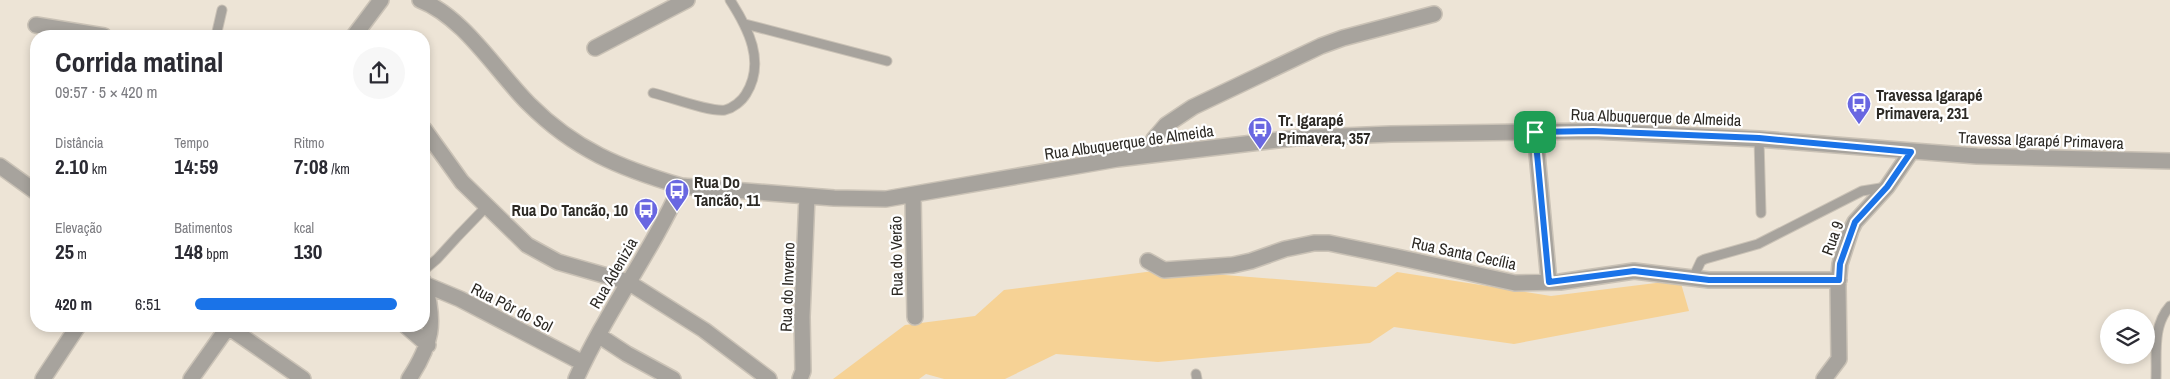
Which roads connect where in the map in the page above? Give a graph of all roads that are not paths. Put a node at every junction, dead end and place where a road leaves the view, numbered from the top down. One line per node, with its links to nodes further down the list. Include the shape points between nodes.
1 (381, 0): 11 (street)
2 (420, 0): 22 (street, Rua Albuquerque de Almeida, via 448,16 528,104 557,130 603,158)
3 (687, 0): 12 (street)
4 (730, 0): 7 (lane)
5 (222, 10): 10 (lane)
6 (1434, 14): 19 (street, via 1321,46 1193,107 1166,125 1154,139)
7 (745, 24): 13 (lane); 14 (lane, via 753,48 754,72 750,86 735,105 725,110 712,109)
8 (36, 25): 9 (street)
9 (67, 30)
10 (217, 30)
11 (358, 30)
12 (594, 48)
13 (887, 62)
14 (653, 92)
15 (1535, 132): 17 (street, Rua Albuquerque de Almeida, via 1593,131); 19 (street, Rua Albuquerque de Almeida, via 1296,138); 34 (street)
16 (430, 137): 27 (street, via 462,182)
17 (1759, 138): 18 (street, Rua Albuquerque de Almeida); 28 (lane)
18 (1911, 152): 20 (street, Travessa Igarapé Primavera); 23 (street, Rua 9)
19 (1147, 155): 25 (street, Rua Albuquerque de Almeida)
20 (2170, 161)
21 (0, 166): 24 (street)
22 (681, 186): 26 (street, Rua Albuquerque de Almeida); 33 (street, Rua Adenizia)
23 (1887, 187): 31 (lane, via 1862,191 1758,244 1705,259); 32 (street, Rua 9, via 1855,222 1840,264)
24 (30, 188)
25 (913, 195): 26 (street, Rua Albuquerque de Almeida, via 862,200); 38 (street, Rua do Verão)
26 (807, 196): 53 (street, Rua do Inverno, via 803,371)
27 (486, 207): 30 (lane); 33 (street, via 527,245 543,255)
28 (1761, 212)
29 (1148, 260): 34 (street, Rua Santa Cecília, via 1164,270 1232,265 1284,249 1329,243 1515,283)
30 (430, 265)
31 (1693, 278): 32 (street, Rua Santa Cecília); 34 (street, Rua Santa Cecília, via 1634,271)
32 (1839, 280): 54 (street, Rua 9, via 1840,359)
33 (628, 282): 43 (street, Rua Adenizia); 52 (street, via 704,330)
34 (1549, 282)
35 (430, 286): 45 (street, Rua Pôr do Sol)
36 (2170, 306): 55 (lane, via 2162,315 2157,334)
37 (430, 313): 44 (street, via 432,323)
38 (915, 318)
39 (74, 332): 46 (street)
40 (224, 332): 47 (street)
41 (234, 332): 48 (street)
42 (413, 332): 44 (street)
43 (598, 335): 45 (street, Rua Adenizia); 51 (street)
44 (428, 345): 49 (street)
45 (583, 363): 50 (street, Rua Adenizia)
46 (43, 379)
47 (192, 379)
48 (303, 379)
49 (409, 379)
50 (576, 379)
51 (673, 379)
52 (770, 379)
53 (800, 379)
54 (1824, 379)
55 (2156, 379)

